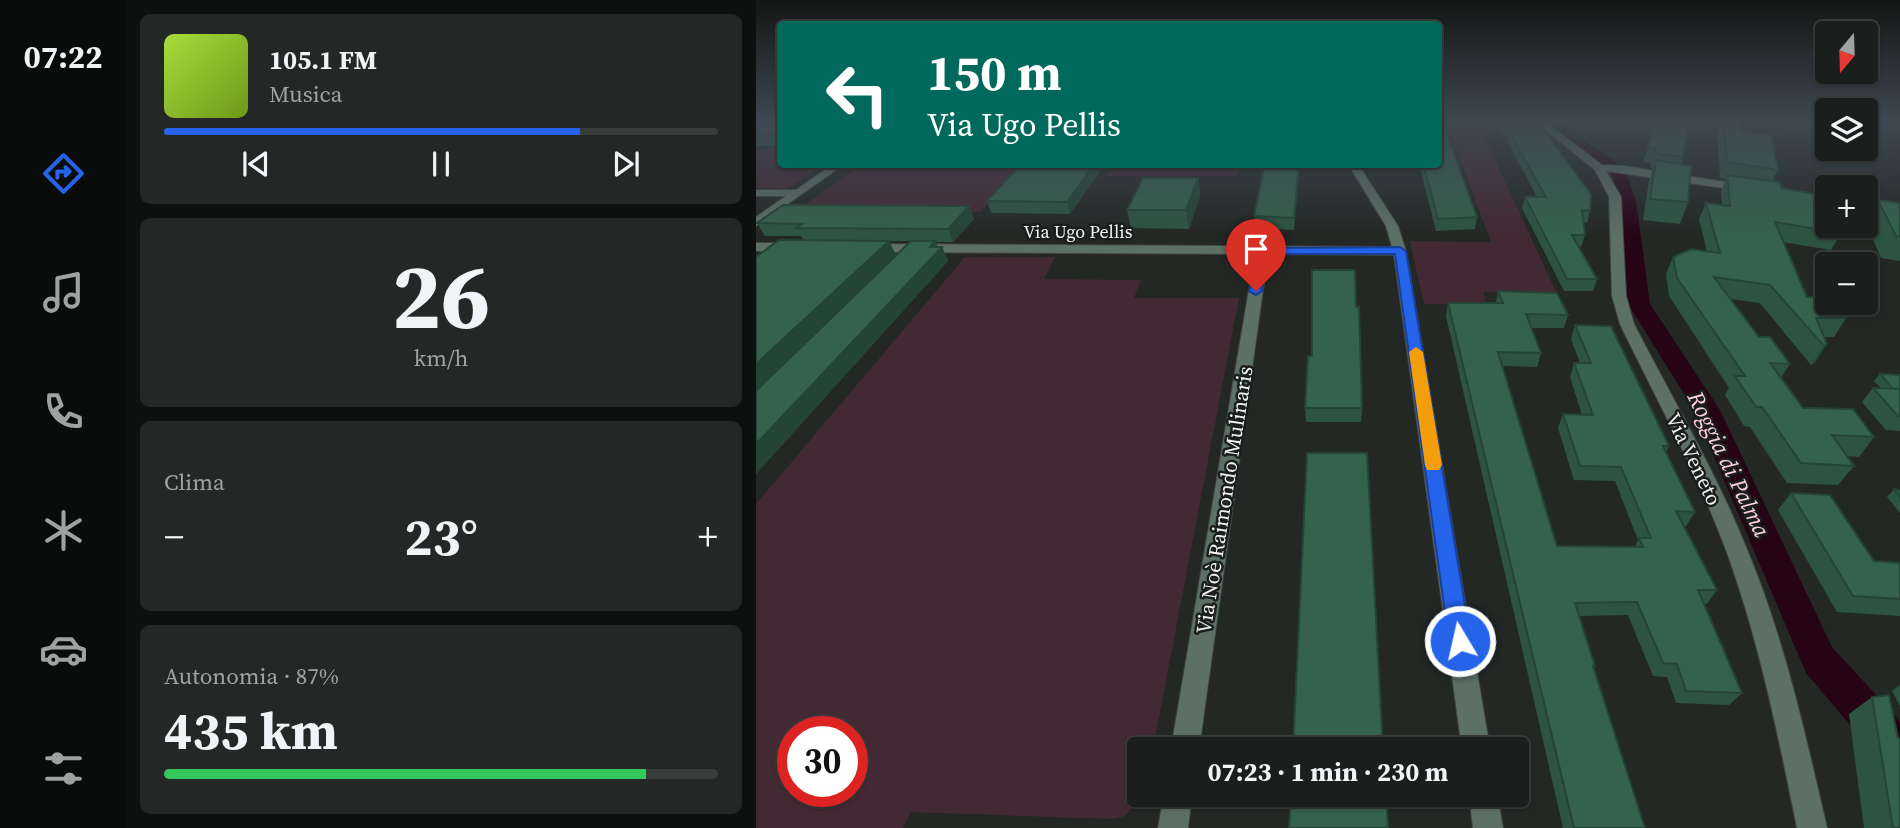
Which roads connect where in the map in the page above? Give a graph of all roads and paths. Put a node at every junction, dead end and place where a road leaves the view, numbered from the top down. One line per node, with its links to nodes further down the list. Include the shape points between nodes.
1 (1590, 159): 4 (street, Via Veneto)
2 (834, 168): 7 (street)
3 (1356, 168): 14 (street, via 1392,226)
4 (1603, 168): 5 (street); 22 (street, Via Veneto, via 1615,197 1619,296 1627,324 1713,496 1748,578 1784,695)
5 (1757, 190)
6 (756, 193): 7 (street)
7 (798, 193): 8 (street)
8 (756, 222)
9 (756, 247): 10 (street)
10 (803, 247)
11 (858, 248): 12 (street, Via Ugo Pellis)
12 (914, 248): 13 (street, Via Ugo Pellis); 15 (street)
13 (1262, 250): 14 (street, Via Ugo Pellis); 16 (street, Via Noè Raimondo Mulinaris)
14 (1400, 251): 17 (street)
15 (897, 264)
16 (1187, 737)
17 (1474, 737)
18 (1176, 807): 20 (street)
19 (1485, 807): 21 (street)
20 (1173, 828)
21 (1488, 828)
22 (1812, 828)

